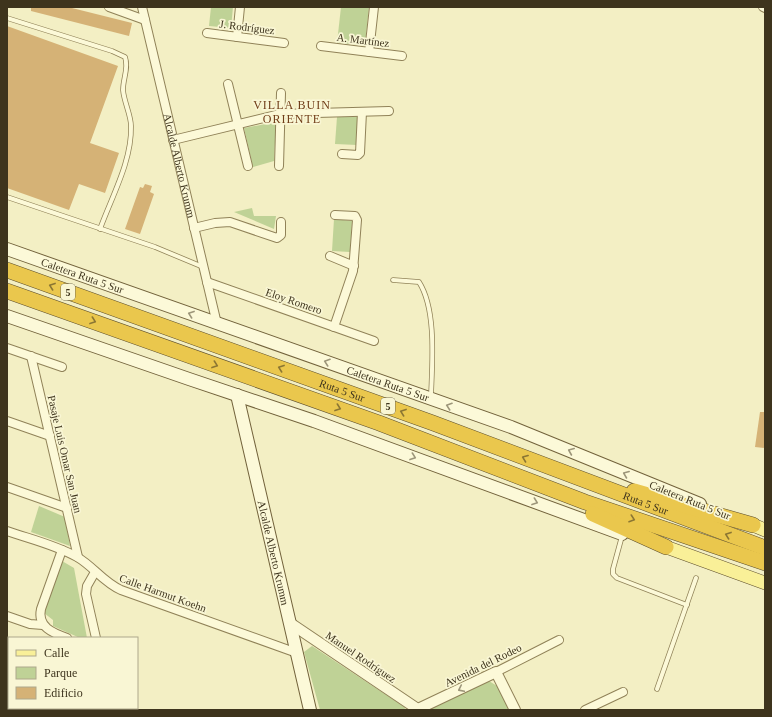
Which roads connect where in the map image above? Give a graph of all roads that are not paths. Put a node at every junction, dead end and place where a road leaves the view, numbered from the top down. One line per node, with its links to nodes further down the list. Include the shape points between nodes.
1 (113, 7): 6 (street)
2 (142, 7): 6 (street, Alcalde Alberto Krumm)
3 (240, 7): 8 (street)
4 (374, 7): 11 (street)
5 (7, 18): 27 (lane, via 125,57 128,64 123,88 125,104 132,123 131,147)
6 (145, 20): 19 (street, Alcalde Alberto Krumm)
7 (207, 33): 8 (street, J. Rodríguez)
8 (237, 37): 9 (street, J. Rodríguez)
9 (284, 43)
10 (321, 46): 11 (street, A. Martínez)
11 (369, 52): 12 (street, A. Martínez)
12 (402, 56)
13 (228, 84): 18 (street)
14 (281, 93): 17 (street)
15 (389, 111): 16 (street)
16 (362, 112): 17 (street); 20 (street, via 360,153)
17 (280, 114): 18 (street); 22 (street)
18 (238, 124): 19 (street); 21 (street)
19 (174, 140): 26 (street, Alcalde Alberto Krumm)
20 (342, 154)
21 (248, 166)
22 (278, 166)
23 (7, 197): 27 (lane)
24 (335, 215): 30 (street, via 357,218)
25 (282, 222): 26 (street, via 281,235 277,238 230,222)
26 (194, 228): 31 (street, Alcalde Alberto Krumm)
27 (100, 229): 31 (lane, via 156,247)
28 (7, 249): 37 (main road, Caletera Ruta 5 Sur, one-way to 28)
29 (330, 256): 30 (street)
30 (354, 266): 38 (street)
31 (204, 267): 34 (street, Alcalde Alberto Krumm)
32 (7, 270): 48 (highway, Ruta 5 Sur / 5, one-way to 32, via 382,404)
33 (393, 280): 44 (lane, via 419,282 428,300 432,362)
34 (207, 282): 37 (street, Alcalde Alberto Krumm); 38 (street, Eloy Romero)
35 (7, 291): 47 (highway, Ruta 5 Sur / 5, one-way to 47, via 379,423)
36 (7, 316): 43 (main road)
37 (218, 324): 44 (main road, Caletera Ruta 5 Sur, one-way to 37)
38 (334, 326): 39 (street, Eloy Romero)
39 (374, 341)
40 (7, 348): 41 (street)
41 (31, 356): 42 (street); 46 (street, Pasaje Luis Omar San Juan)
42 (62, 367)
43 (237, 395): 53 (main road, one-way to 53, via 364,438); 64 (main road, Alcalde Alberto Krumm)
44 (431, 399): 51 (main road, Caletera Ruta 5 Sur, one-way to 44, via 540,438)
45 (7, 421): 46 (street)
46 (50, 436): 50 (street, Pasaje Luis Omar San Juan)
47 (478, 461): 54 (highway); 58 (highway, Ruta 5 Sur / 5, one-way to 58, via 585,502)
48 (561, 472): 51 (highway, via 669,500); 55 (highway, Ruta 5 Sur / 5, one-way to 48)
49 (7, 487): 50 (street)
50 (66, 508): 57 (street, Pasaje Luis Omar San Juan)
51 (759, 528)
52 (7, 531): 56 (street, Calle Harmut Koehn)
53 (622, 534): 54 (main road); 62 (lane, via 613,574 617,578)
54 (666, 547): 61 (main road)
55 (765, 548)
56 (62, 550): 57 (street, Calle Harmut Koehn); 65 (street, via 41,609 40,618)
57 (78, 557): 59 (street, Calle Harmut Koehn)
58 (765, 563)
59 (95, 572): 67 (street, via 87,586 86,594); 69 (street, Calle Harmut Koehn, via 121,590)
60 (696, 578): 62 (lane)
61 (765, 583)
62 (687, 605): 71 (lane)
63 (7, 616): 65 (street, via 30,624)
64 (290, 623): 69 (main road, Alcalde Alberto Krumm); 74 (street, Manuel Rodríguez)
65 (43, 625): 66 (street)
66 (65, 637)
67 (96, 637)
68 (559, 640): 70 (street, Avenida del Rodeo)
69 (296, 653): 73 (main road, Alcalde Alberto Krumm)
70 (496, 672): 74 (street, Avenida del Rodeo, one-way to 74); 75 (street)
71 (657, 689)
72 (623, 692): 76 (street)
73 (310, 710)
74 (418, 710)
75 (515, 710)
76 (585, 710)

